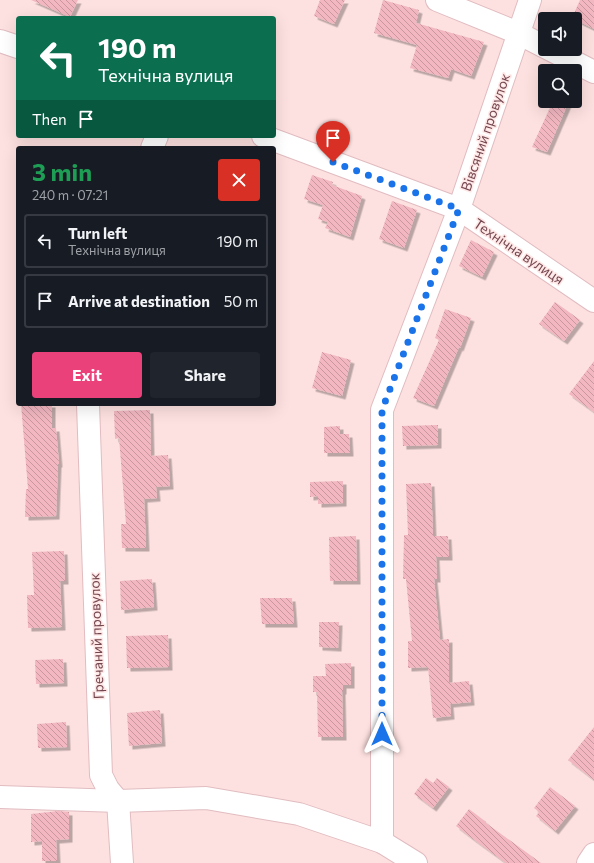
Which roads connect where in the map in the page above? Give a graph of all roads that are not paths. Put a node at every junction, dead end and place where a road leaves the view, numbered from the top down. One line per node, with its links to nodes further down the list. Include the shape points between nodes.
1 (437, 0): 3 (street)
2 (530, 0): 3 (street, Вівсяний провулок)
3 (518, 33): 5 (street); 10 (street, Вівсяний провулок)
4 (0, 40): 6 (street)
5 (538, 43)
6 (16, 46)
7 (563, 56): 8 (street)
8 (594, 72)
9 (268, 138): 10 (street, Технічна вулиця)
10 (459, 209): 11 (street, Технічна вулиця); 15 (street, Вівсяний провулок, via 382,410)
11 (594, 301)
12 (88, 406): 14 (street, Гречаний провулок, via 101,775)
13 (0, 797): 14 (street)
14 (118, 801): 15 (street, via 206,798 299,814); 17 (street)
15 (382, 842): 18 (street)
16 (594, 854): 19 (street)
17 (122, 863)
18 (416, 863)
19 (588, 863)

